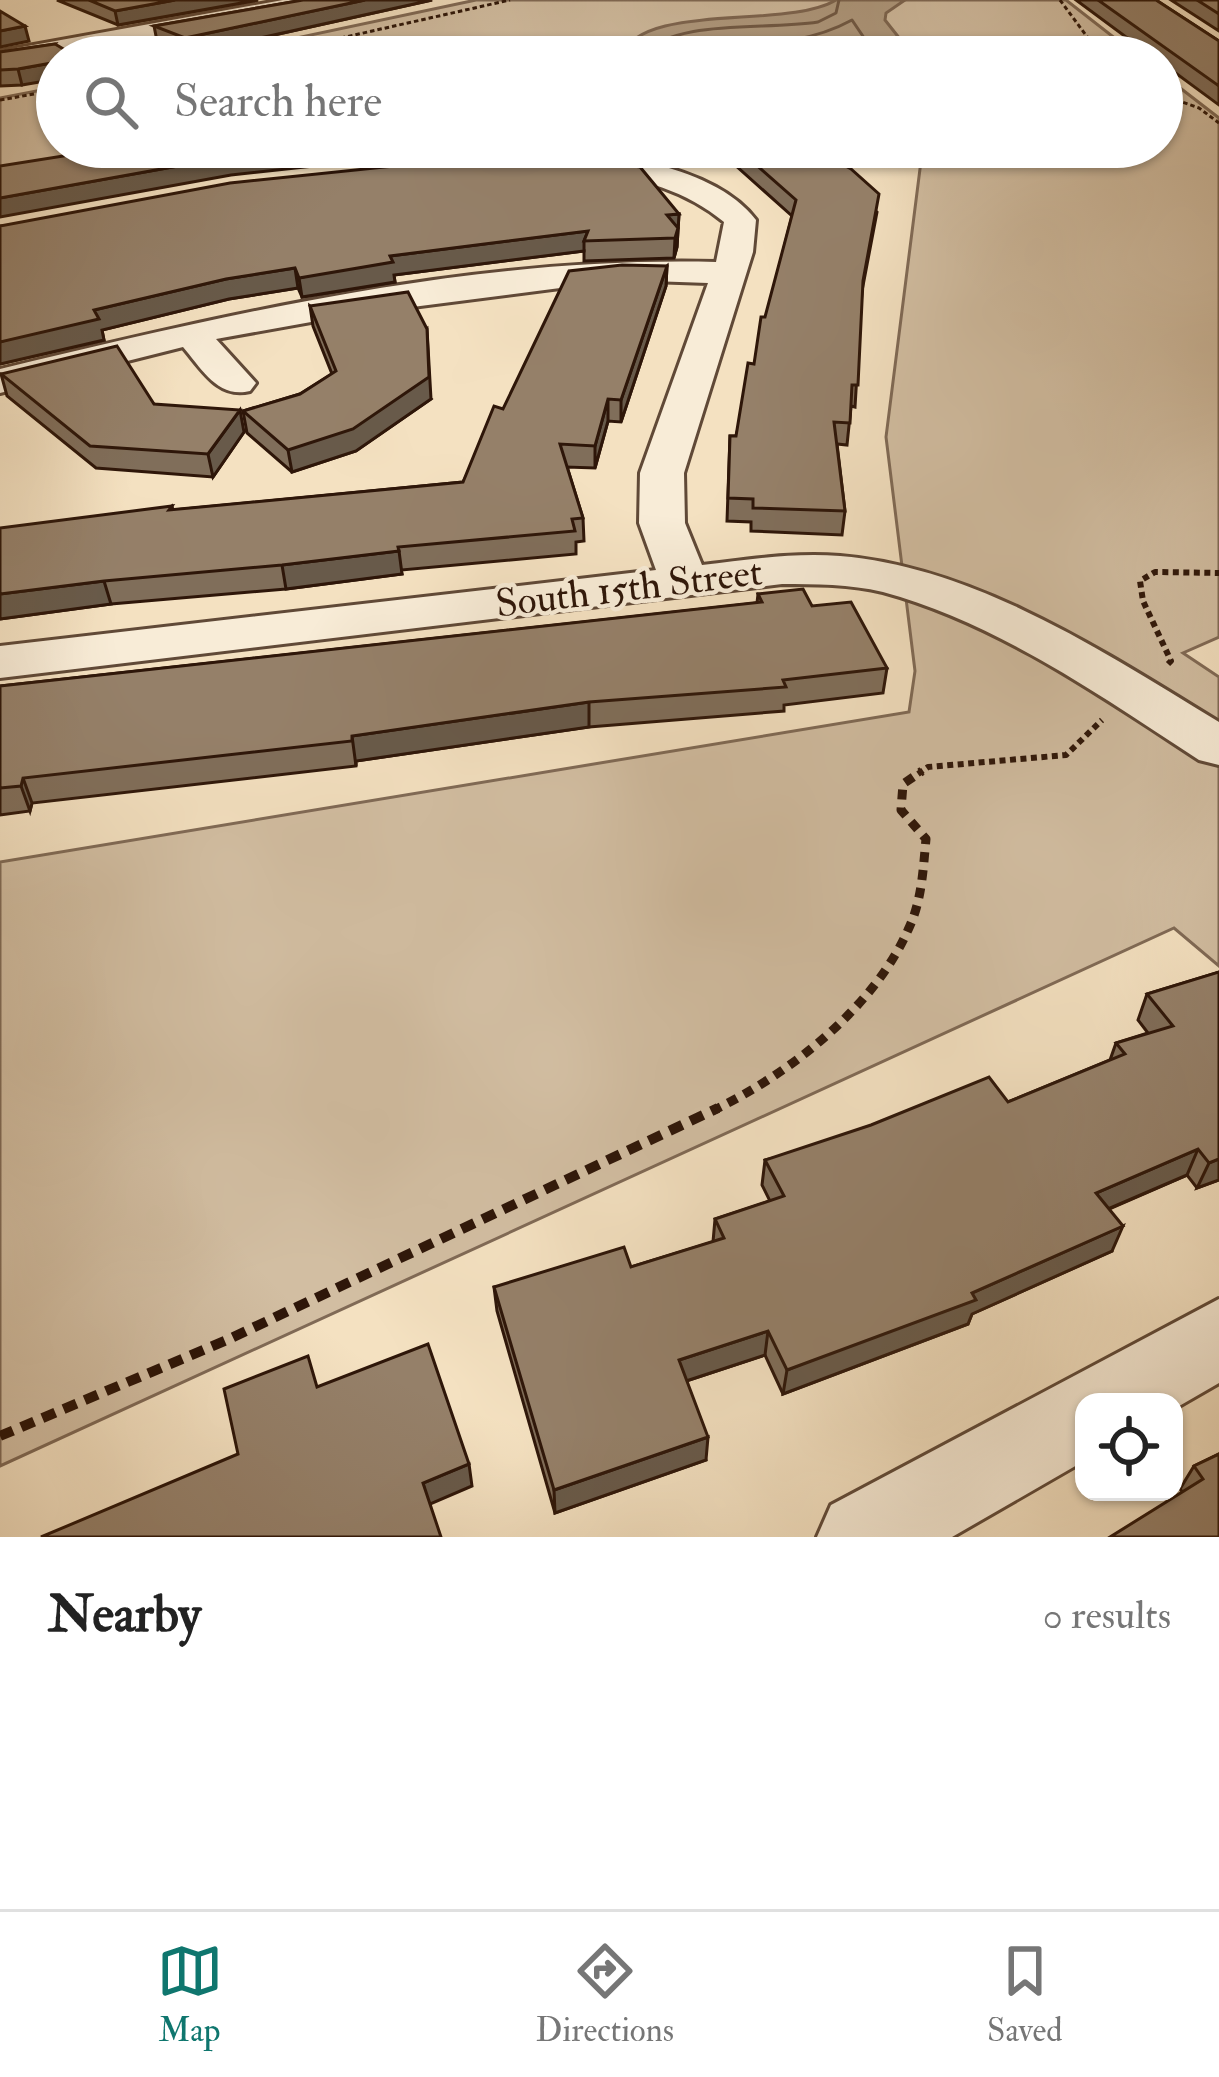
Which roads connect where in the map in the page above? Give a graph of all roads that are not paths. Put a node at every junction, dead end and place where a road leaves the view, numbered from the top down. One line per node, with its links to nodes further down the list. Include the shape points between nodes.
1 (320, 0): 3 (street)
2 (132, 13): 3 (street)
3 (165, 28): 4 (street)
4 (121, 36)
5 (36, 51): 6 (street)
6 (0, 58)
7 (620, 168): 8 (street, via 729,208 741,235)
8 (729, 273): 9 (street, via 574,274); 12 (street, via 662,473 662,523)
9 (191, 334): 10 (street); 11 (street)
10 (0, 381)
11 (236, 383)
12 (684, 582): 13 (street, South 15th Street); 14 (street, South 15th Street, via 782,570 848,571 898,583 997,621)
13 (0, 662)
14 (1219, 747)
15 (1219, 1338): 16 (street)
16 (1120, 1393)
17 (1075, 1418): 18 (street)
18 (863, 1537)

